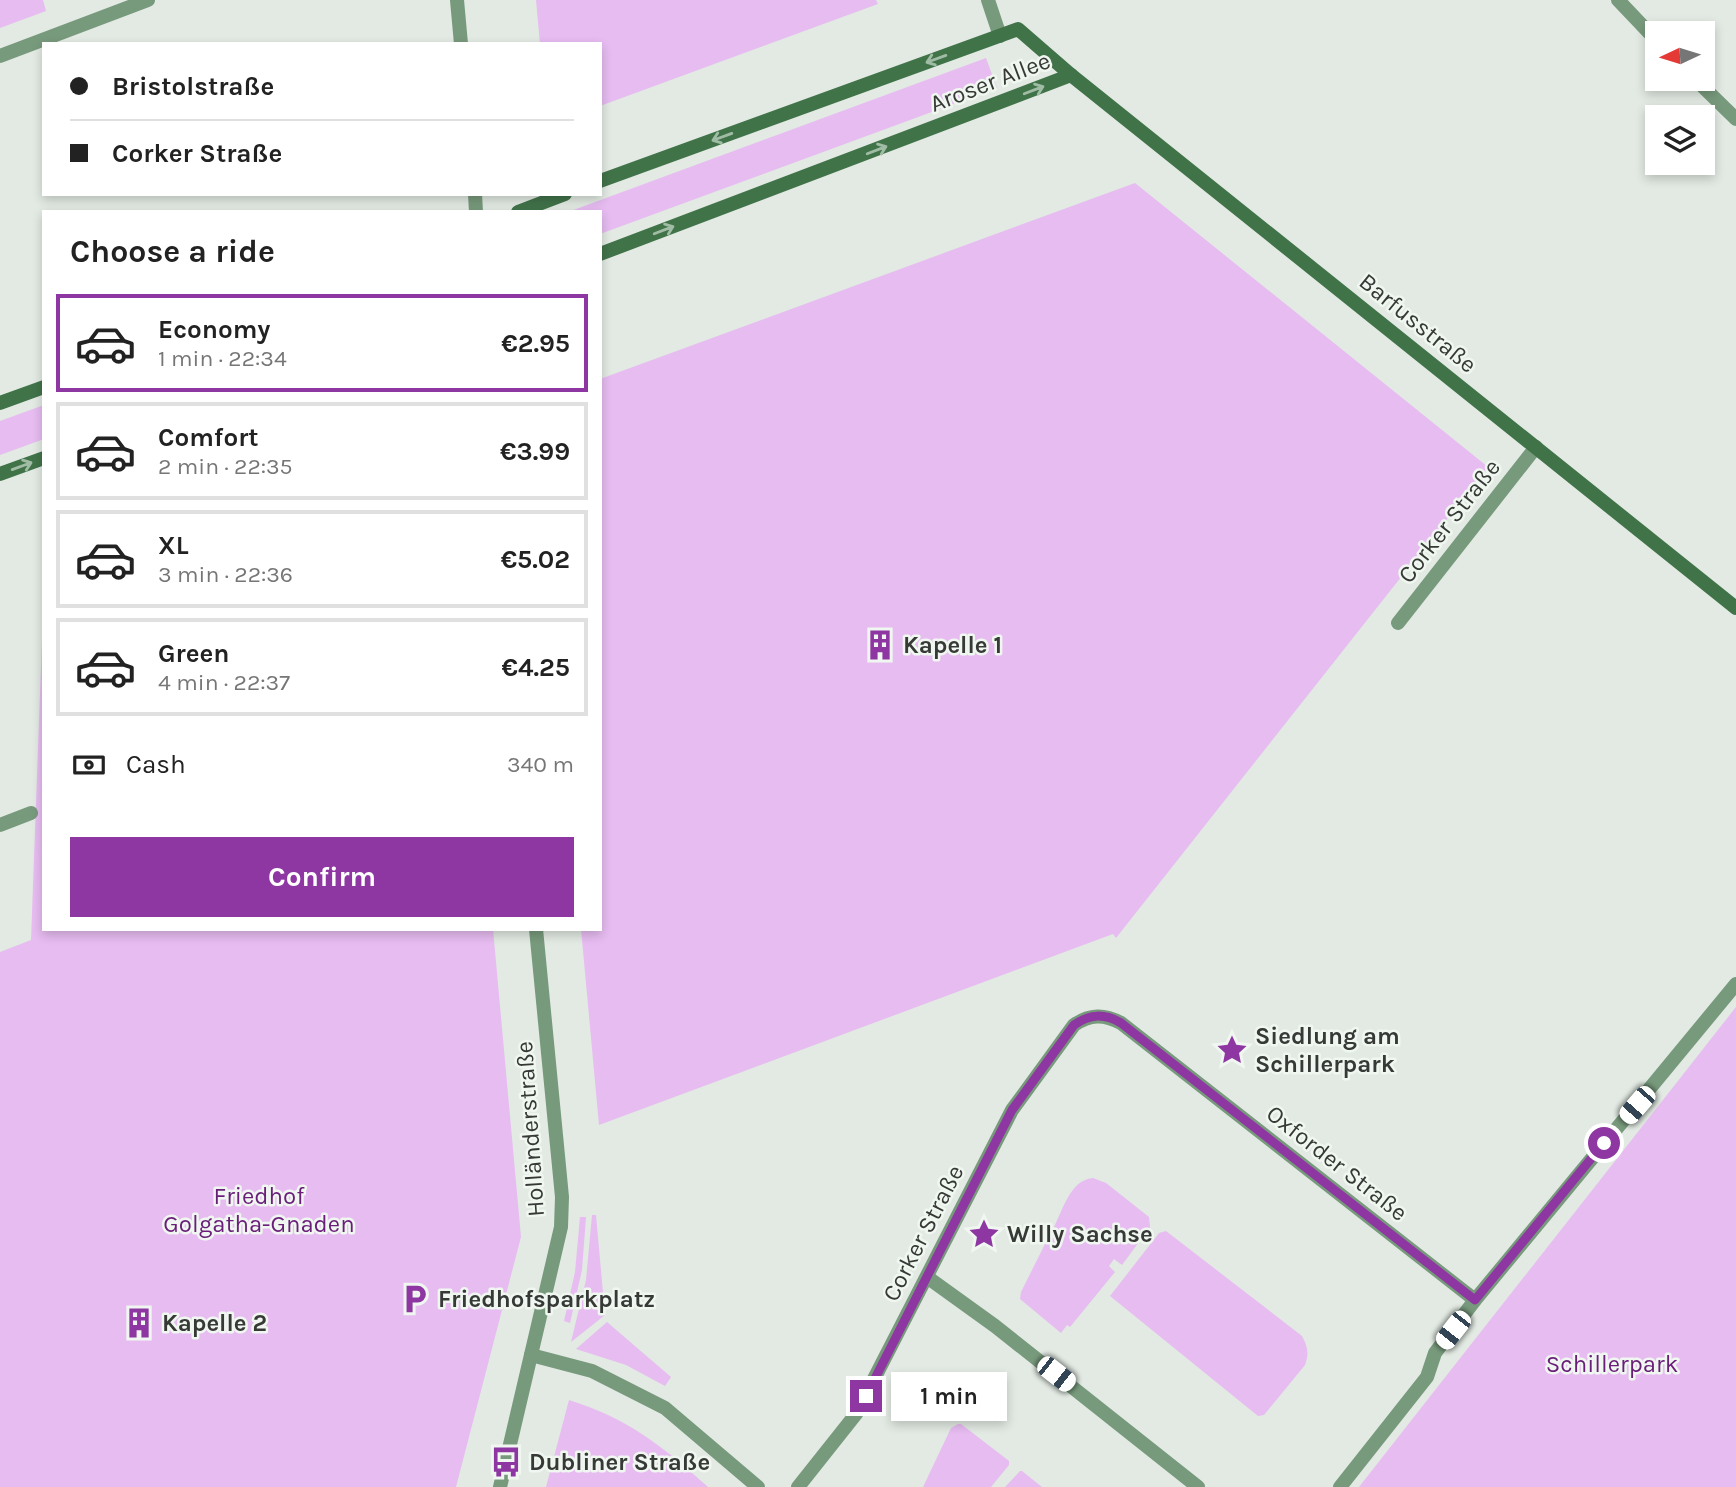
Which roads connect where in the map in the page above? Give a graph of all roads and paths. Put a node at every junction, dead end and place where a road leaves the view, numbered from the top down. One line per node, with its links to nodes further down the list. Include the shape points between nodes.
1 (148, 0): 8 (street)
2 (457, 0): 7 (street)
3 (988, 0): 6 (street)
4 (1618, 0): 5 (street)
5 (1645, 28)
6 (1000, 36): 9 (main road, Aroser Allee, via 1018,29); 12 (main road, Aroser Allee, one-way to 12)
7 (461, 42)
8 (0, 56)
9 (1071, 75): 15 (main road, Aroser Allee, one-way to 9); 18 (main road, Barfusstraße)
10 (1708, 91): 11 (street)
11 (1736, 118)
12 (602, 180)
13 (560, 196): 14 (main road)
14 (523, 210)
15 (602, 253)
16 (42, 388): 17 (main road)
17 (0, 402)
18 (1536, 447): 21 (main road, Barfusstraße); 22 (street, Corker Straße)
19 (42, 459): 20 (main road, one-way to 19)
20 (0, 474)
21 (1736, 608)
22 (1398, 623)
23 (31, 813): 24 (street)
24 (0, 825)
25 (536, 931): 30 (street, Holländerstraße, via 562,1197 559,1240)
26 (1736, 984): 29 (street)
27 (1102, 1016): 28 (street, Corker Straße, via 1089,1016 1074,1025 1024,1092); 29 (street, Oxforder Straße, via 1121,1023 1150,1045)
28 (927, 1277): 33 (street, Corker Straße, via 856,1414); 34 (street)
29 (1475, 1300): 35 (street, via 1435,1353 1427,1377)
30 (531, 1355): 31 (street, Holländerstraße); 32 (street, via 592,1371 665,1408)
31 (500, 1487)
32 (758, 1487)
33 (798, 1487)
34 (1198, 1487)
35 (1340, 1487)

